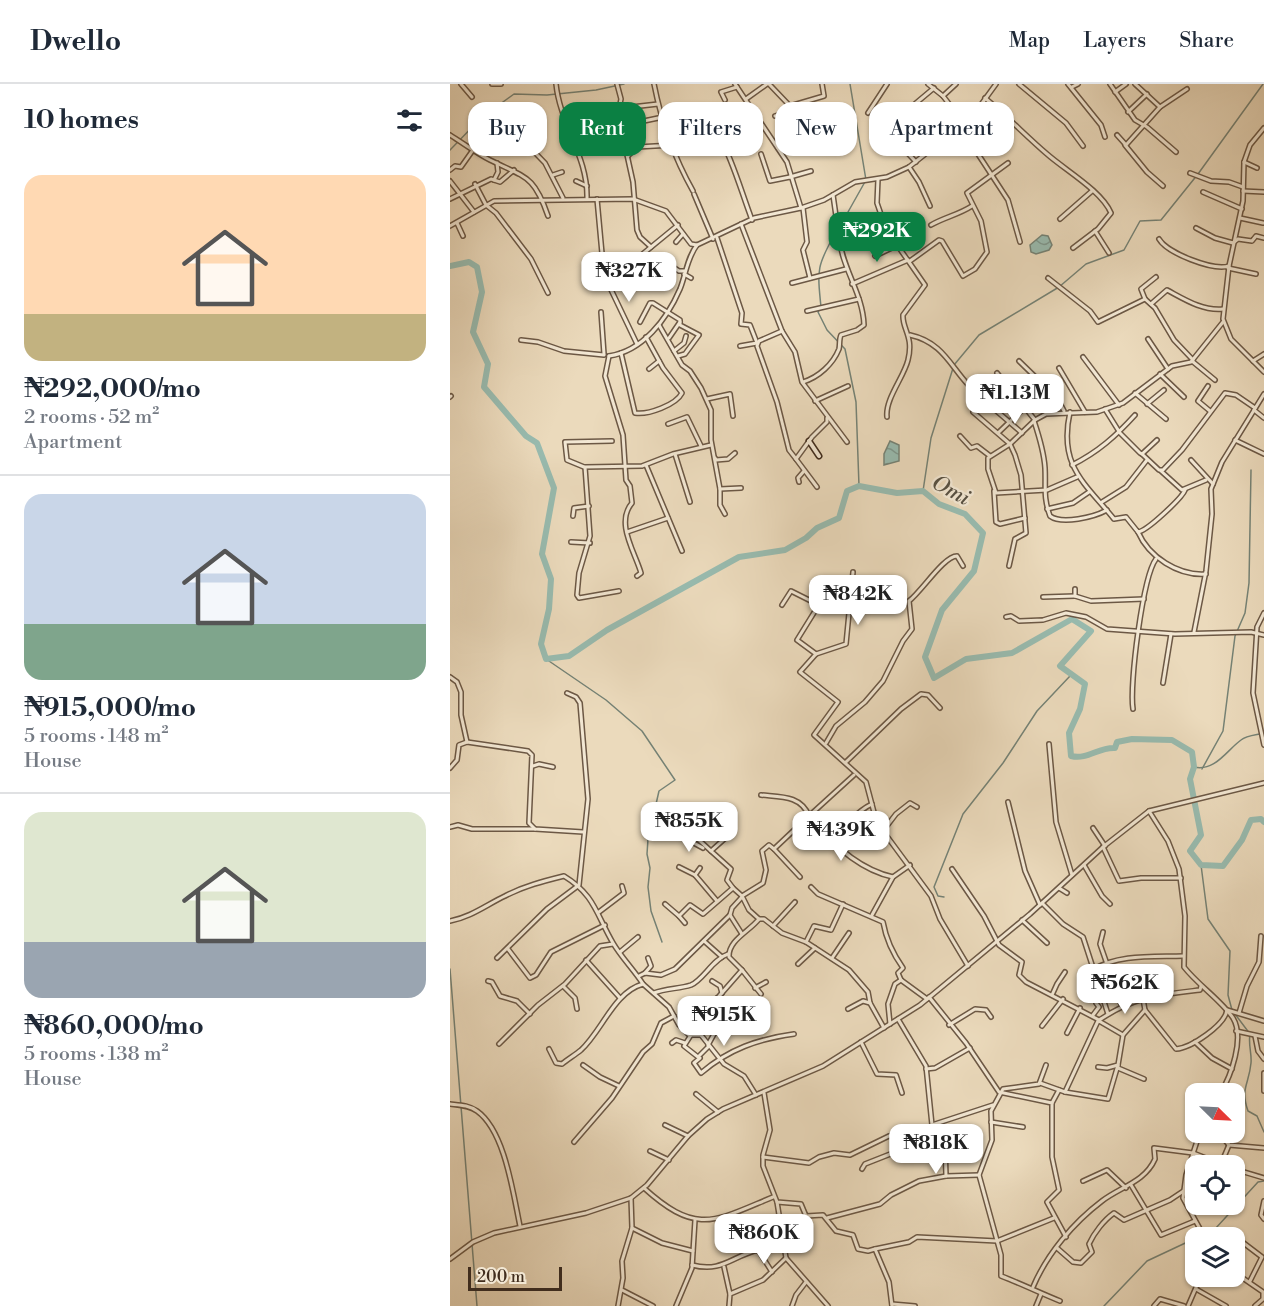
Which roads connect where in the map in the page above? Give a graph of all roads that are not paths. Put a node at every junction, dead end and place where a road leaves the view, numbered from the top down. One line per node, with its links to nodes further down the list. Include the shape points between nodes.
1 (461, 84): 27 (street)
2 (492, 84): 3 (street)
3 (501, 84)
4 (556, 84): 31 (street)
5 (617, 84): 32 (street)
6 (654, 84): 38 (street)
7 (768, 84): 21 (street); 29 (street)
8 (777, 84): 21 (street)
9 (822, 84): 35 (street, via 824,96)
10 (887, 84): 42 (street)
11 (928, 84): 22 (street)
12 (956, 84): 26 (street)
13 (996, 84): 28 (street)
14 (1020, 84): 52 (street, via 1066,123)
15 (1078, 84): 20 (street)
16 (1110, 84): 24 (street)
17 (1126, 84): 24 (street)
18 (1135, 84): 25 (street)
19 (736, 85): 29 (street); 30 (street, via 721,92)
20 (1070, 86): 48 (street, via 1101,125)
21 (774, 88): 34 (street)
22 (934, 88): 26 (street); 66 (street, via 885,129)
23 (1187, 89): 40 (street)
24 (1115, 92): 41 (street)
25 (1147, 94): 40 (street); 41 (street)
26 (943, 96): 36 (street)
27 (472, 97)
28 (986, 98): 37 (street); 88 (street)
29 (746, 99): 33 (street)
30 (725, 100)
31 (559, 102)
32 (620, 102)
33 (748, 102)
34 (786, 102)
35 (804, 102)
36 (948, 102)
37 (983, 102)
38 (658, 104): 39 (street)
39 (646, 105)
40 (1160, 107): 43 (street)
41 (1128, 112): 43 (street)
42 (868, 113)
43 (1142, 125): 50 (street); 54 (street)
44 (763, 126): 49 (street)
45 (1264, 128): 67 (street, via 1250,145)
46 (450, 135): 53 (street)
47 (1118, 135): 50 (street)
48 (1105, 137)
49 (775, 144)
50 (1125, 145): 86 (street)
51 (658, 146): 65 (street, via 634,148)
52 (1083, 146)
53 (468, 147)
54 (1176, 152)
55 (469, 156): 72 (street, via 461,167)
56 (484, 156): 68 (street)
57 (538, 156): 77 (street)
58 (580, 156): 85 (street)
59 (678, 156): 121 (street)
60 (730, 156): 108 (street)
61 (762, 156): 79 (street, via 770,181)
62 (783, 156): 79 (street)
63 (923, 156): 66 (street)
64 (977, 156): 78 (street)
65 (627, 158): 97 (street)
66 (916, 162): 70 (street)
67 (1244, 162): 71 (street); 87 (street)
68 (497, 163): 73 (street); 81 (street)
69 (1008, 163): 78 (street)
70 (909, 167): 80 (street); 100 (street)
71 (1257, 168)
72 (450, 170)
73 (514, 170): 81 (street, via 500,182); 98 (street, via 529,179)
74 (811, 171): 79 (street)
75 (562, 172): 77 (street)
76 (1190, 173): 87 (street)
77 (552, 175): 93 (street)
78 (990, 176): 102 (street, via 967,193); 125 (street, via 1008,200)
79 (790, 177): 101 (street)
80 (878, 179): 92 (street, via 855,182); 106 (street, via 877,203)
81 (494, 180): 84 (street)
82 (450, 181): 89 (street)
83 (576, 181): 85 (street)
84 (476, 184): 89 (street); 99 (street)
85 (588, 186): 94 (street)
86 (1163, 186)
87 (1243, 189): 91 (street); 103 (street)
88 (1092, 191): 109 (street); 117 (street, via 1111,213)
89 (460, 192): 96 (street); 104 (street)
90 (1203, 192): 103 (street)
91 (1264, 192)
92 (833, 195): 101 (street); 120 (street)
93 (563, 198): 94 (street); 98 (street)
94 (587, 198): 95 (street)
95 (597, 198): 97 (street); 169 (street, via 604,275)
96 (450, 199)
97 (633, 199): 113 (street, via 666,211); 130 (street, via 640,237)
98 (542, 200): 99 (street, via 494,201); 105 (street)
99 (486, 205): 104 (street); 148 (street, via 531,259)
100 (930, 206)
101 (802, 207): 108 (street); 144 (street, via 807,242 803,250)
102 (972, 207): 114 (street); 136 (street, via 981,221 987,252 975,269 963,276 939,240)
103 (1242, 209): 107 (street)
104 (474, 212): 110 (street)
105 (548, 216)
106 (883, 218): 120 (street); 129 (street)
107 (1240, 218): 111 (street); 126 (street)
108 (752, 219): 112 (street)
109 (1060, 219)
110 (457, 223): 115 (street); 119 (street)
111 (1263, 223)
112 (741, 224): 121 (street); 160 (street)
113 (678, 225): 118 (street); 130 (street)
114 (932, 225)
115 (450, 226)
116 (1196, 228): 126 (street)
117 (1095, 231): 131 (street); 133 (street)
118 (683, 234): 124 (street); 127 (street)
119 (463, 236)
120 (839, 237): 139 (street)
121 (715, 238): 128 (street); 168 (street, via 742,313 741,324 750,325)
122 (1264, 238): 126 (street, via 1256,236 1252,241 1238,239)
123 (1159, 239): 138 (street, via 1167,250 1195,261)
124 (676, 242)
125 (1020, 242)
126 (1233, 243): 138 (street)
127 (691, 244): 128 (street); 132 (street)
128 (697, 245): 132 (street)
129 (898, 245): 134 (street); 136 (street)
130 (651, 248): 135 (street)
131 (1073, 248)
132 (693, 251): 140 (street)
133 (1109, 253)
134 (875, 256)
135 (639, 257)
136 (909, 260): 147 (street); 161 (street, via 925,285 903,315)
137 (670, 265): 140 (street)
138 (1229, 267): 141 (street); 152 (street)
139 (846, 269): 144 (street); 147 (street)
140 (685, 272): 143 (street); 155 (street)
141 (1256, 274)
142 (1156, 277): 150 (street, via 1141,289)
143 (691, 278)
144 (810, 278): 146 (street)
145 (1048, 278): 150 (street, via 1098,322)
146 (792, 283)
147 (852, 284): 149 (street)
148 (548, 293)
149 (860, 299): 153 (street); 189 (street, via 864,325 841,335 839,350 829,365)
150 (1146, 299): 151 (street)
151 (1151, 304): 152 (street, via 1167,290 1193,304); 178 (street, via 1174,340)
152 (1223, 309): 158 (street)
153 (807, 311)
154 (601, 312): 175 (street)
155 (668, 312): 156 (street, via 650,303); 157 (street); 159 (street)
156 (640, 322)
157 (680, 322): 164 (street); 171 (street, via 699,335)
158 (1223, 322): 178 (street); 180 (street, via 1231,339)
159 (659, 325): 163 (street); 164 (street)
160 (782, 331): 168 (street); 189 (street, via 795,352)
161 (910, 335): 198 (street, via 942,350); 211 (street, via 908,361)
162 (686, 336): 167 (street)
163 (646, 337): 169 (street); 181 (street)
164 (668, 338): 172 (street)
165 (1148, 339): 184 (street)
166 (521, 340): 175 (street, via 564,351)
167 (684, 343): 171 (street); 172 (street)
168 (757, 343): 170 (street); 236 (street, via 789,450)
169 (637, 344): 173 (street)
170 (740, 346)
171 (691, 347): 176 (street)
172 (674, 351): 176 (street)
173 (621, 353): 175 (street); 181 (street, via 637,414 681,397)
174 (1264, 354): 180 (street)
175 (606, 355): 241 (street, via 605,376 623,435)
176 (678, 356): 196 (street)
177 (1083, 357): 201 (street)
178 (1193, 360): 184 (street); 188 (street)
179 (1019, 361): 204 (street)
180 (1253, 361): 185 (street)
181 (659, 362): 183 (street)
182 (1059, 368): 207 (street)
183 (649, 369)
184 (1168, 369): 187 (street)
185 (1264, 372)
186 (997, 373): 200 (street)
187 (1160, 374): 193 (street); 195 (street)
188 (1215, 380)
189 (803, 383): 197 (street)
190 (848, 386): 197 (street)
191 (1208, 386): 205 (street, via 1198,401)
192 (1164, 390): 199 (street)
193 (1135, 393): 199 (street); 201 (street)
194 (1264, 394): 203 (street)
195 (1184, 396)
196 (707, 399): 209 (street, via 729,394); 226 (street, via 712,420)
197 (815, 401): 210 (street)
198 (985, 401): 215 (street); 217 (street, via 973,412)
199 (1147, 404): 213 (street)
200 (1024, 405): 214 (street); 215 (street)
201 (1119, 405): 202 (street)
202 (1105, 408): 207 (street); 219 (street)
203 (1254, 409): 205 (street, via 1228,392); 212 (street); 222 (street)
204 (1065, 411): 206 (street); 214 (street)
205 (1210, 411): 244 (street)
206 (1070, 412): 207 (street); 240 (street, via 1067,440)
207 (1085, 412)
208 (1135, 415): 219 (street)
209 (733, 416)
210 (827, 417): 224 (street, via 828,423); 225 (street)
211 (887, 417)
212 (1264, 418)
213 (1166, 419)
214 (1034, 420): 218 (street); 252 (street, via 1045,467)
215 (1009, 423): 217 (street); 218 (street)
216 (668, 424): 228 (street, via 687,417)
217 (998, 433): 227 (street)
218 (1022, 433): 227 (street)
219 (1120, 433): 231 (street); 240 (street, via 1094,454)
220 (960, 436): 235 (street, via 969,447 977,446)
221 (1156, 440): 231 (street)
222 (1235, 440): 232 (street); 248 (street)
223 (612, 441): 242 (street, via 565,442 567,460)
224 (809, 441): 234 (street); 236 (street)
225 (847, 442)
226 (710, 443): 228 (street); 233 (street)
227 (1010, 444): 235 (street); 256 (street, via 1020,471)
228 (701, 446): 230 (street)
229 (735, 453): 233 (street, via 716,460)
230 (673, 454): 239 (street); 257 (street, via 677,455)
231 (1143, 454): 237 (street)
232 (1264, 454)
233 (714, 456): 251 (street)
234 (819, 456)
235 (990, 456): 254 (street, via 988,469)
236 (796, 459): 243 (street)
237 (1147, 460): 244 (street); 258 (street, via 1126,487)
238 (1191, 460): 246 (street)
239 (646, 465): 241 (street); 264 (street)
240 (1072, 465): 245 (street)
241 (626, 466): 242 (street); 266 (street, via 632,503 627,509)
242 (585, 467): 259 (street)
243 (804, 471): 247 (street, via 798,478); 249 (street)
244 (1161, 471): 253 (street, via 1175,486)
245 (1077, 477): 252 (street); 255 (street)
246 (1206, 480): 248 (street); 253 (street)
247 (800, 482)
248 (1213, 484): 275 (street)
249 (817, 487)
250 (741, 488): 251 (street)
251 (720, 489): 262 (street, via 720,505)
252 (1043, 490): 256 (street); 260 (street)
253 (1185, 490): 267 (street, via 1165,514)
254 (994, 491): 256 (street); 265 (street, via 996,522)
255 (1089, 492): 258 (street); 260 (street, via 1073,503)
256 (1022, 493): 265 (street)
257 (690, 502)
258 (1102, 502): 261 (street)
259 (589, 506): 263 (street, via 574,508); 269 (street)
260 (1047, 509): 261 (street, via 1057,520)
261 (1107, 510): 267 (street, via 1117,520 1129,519)
262 (725, 514)
263 (573, 516)
264 (668, 518): 266 (street); 270 (street)
265 (1026, 518): 273 (street, via 1026,533 1015,539)
266 (626, 532): 276 (street, via 640,571)
267 (1138, 532): 271 (street)
268 (571, 542): 269 (street)
269 (590, 543): 278 (street, via 579,573 577,595)
270 (682, 551)
271 (1156, 559): 275 (street, via 1184,571); 282 (street)
272 (963, 566): 299 (street, via 957,556 945,560 909,601 912,629 888,673 865,702 836,726)
273 (1009, 566)
274 (853, 572): 292 (street, via 846,644)
275 (1206, 574): 288 (street)
276 (637, 576)
277 (1075, 589): 280 (street)
278 (619, 591)
279 (818, 591): 284 (street)
280 (1075, 596): 281 (street); 282 (street, via 1091,601)
281 (1043, 597)
282 (1144, 599): 287 (street)
283 (782, 605): 284 (street, via 791,591)
284 (819, 605): 292 (street, via 797,640)
285 (1264, 613): 289 (street)
286 (1006, 617): 287 (street, via 1023,621 1077,614 1107,629)
287 (1140, 631): 290 (street); 297 (street, via 1132,668)
288 (1194, 632): 289 (street); 290 (street)
289 (1257, 632): 291 (street); 301 (street, via 1253,702)
290 (1171, 634): 294 (street)
291 (1264, 635)
292 (816, 654): 299 (street, via 800,672 838,702 814,735)
293 (450, 677): 298 (street, via 461,692)
294 (1163, 683)
295 (567, 693): 320 (street, via 576,697 582,713 582,752 588,780)
296 (940, 708): 302 (street, via 928,695 921,694)
297 (1133, 709)
298 (467, 742): 303 (street, via 528,751); 305 (street, via 459,745 457,760)
299 (826, 743): 302 (street)
300 (1049, 744): 332 (street, via 1056,822)
301 (1264, 744)
302 (846, 762): 306 (street)
303 (533, 766): 304 (street); 318 (street, via 527,811 529,823)
304 (553, 767)
305 (450, 768)
306 (855, 774): 310 (street, via 866,782); 313 (street)
307 (1264, 783): 312 (street)
308 (761, 795): 313 (street, via 792,798)
309 (1008, 802): 347 (street, via 1025,871)
310 (872, 804): 319 (street); 322 (street, via 853,815)
311 (916, 807): 319 (street, via 910,803 904,806)
312 (1149, 811): 323 (street); 335 (street, via 1175,855)
313 (810, 816): 322 (street); 324 (street)
314 (723, 819): 325 (street, via 731,833)
315 (450, 827): 318 (street)
316 (662, 828): 321 (street)
317 (1093, 828): 323 (street)
318 (535, 829): 320 (street)
319 (883, 831): 327 (street)
320 (584, 832): 336 (street)
321 (681, 836): 325 (street); 325 (street, via 691,832)
322 (829, 838): 334 (street, via 876,873)
323 (1104, 847): 326 (street); 335 (street, via 1119,881)
324 (774, 849): 333 (street); 342 (street, via 769,845 762,851 766,870 763,883)
325 (709, 851): 339 (street, via 731,869 727,880)
326 (1084, 865): 332 (street); 348 (street)
327 (910, 866): 334 (street); 381 (street, via 931,896)
328 (679, 867): 331 (street)
329 (700, 868): 331 (street)
330 (952, 869): 365 (street)
331 (695, 875): 343 (street)
332 (1072, 875): 340 (street)
333 (800, 877)
334 (893, 877): 351 (street)
335 (1181, 878): 373 (street, via 1185,916)
336 (579, 885): 349 (street); 355 (street, via 564,876 538,882 465,919); 370 (street, via 547,909)
337 (621, 886): 349 (street, via 624,893)
338 (811, 887): 346 (street)
339 (734, 888): 342 (street); 343 (street)
340 (1059, 888): 341 (street); 347 (street)
341 (1067, 893)
342 (742, 896): 350 (street); 353 (street)
343 (717, 901): 352 (street, via 704,913 690,905)
344 (795, 902): 358 (street)
345 (665, 904): 352 (street)
346 (844, 904): 351 (street); 366 (street, via 831,930 814,926)
347 (1041, 904): 354 (street); 383 (street, via 1083,937)
348 (1110, 904)
349 (599, 912): 357 (street)
350 (730, 915): 361 (street); 364 (street)
351 (872, 915): 387 (street, via 883,922 886,938 903,968 898,973)
352 (679, 916): 356 (street)
353 (759, 919): 358 (street); 361 (street)
354 (1022, 920): 365 (street); 367 (street)
355 (450, 921)
356 (685, 923)
357 (605, 925): 368 (street); 370 (street, via 551,952 530,978)
358 (773, 926): 366 (street)
359 (1103, 932): 379 (street, via 1100,944)
360 (849, 933): 377 (street)
361 (742, 934): 372 (street)
362 (1261, 936): 413 (street, via 1259,962)
363 (638, 937): 371 (street)
364 (704, 941): 374 (street); 385 (street, via 675,969 661,975)
365 (997, 941): 381 (street); 400 (street, via 1023,962 1019,975 1026,982)
366 (806, 942): 369 (street)
367 (1047, 943)
368 (613, 944): 371 (street); 378 (street, via 600,946)
369 (815, 948): 377 (street); 380 (street)
370 (508, 950): 375 (street)
371 (620, 952): 386 (street)
372 (728, 954): 374 (street); 382 (street)
373 (1183, 956): 379 (street); 394 (street, via 1184,967)
374 (722, 957): 397 (street, via 693,985)
375 (497, 958)
376 (648, 958): 385 (street, via 651,966)
377 (832, 958): 406 (street, via 868,992)
378 (586, 960): 393 (street); 401 (street)
379 (1106, 962): 383 (street); 391 (street)
380 (798, 964)
381 (968, 966): 403 (street)
382 (741, 970): 395 (street); 398 (street)
383 (1092, 970): 396 (street)
384 (1065, 972): 400 (street)
385 (645, 973): 386 (street)
386 (638, 976): 392 (street)
387 (901, 980): 403 (street); 422 (street, via 895,984 888,1004)
388 (488, 981): 414 (street, via 500,996 518,1001)
389 (712, 981): 398 (street)
390 (766, 982): 395 (street)
391 (1115, 982): 396 (street); 407 (street)
392 (644, 984): 397 (street); 401 (street)
393 (563, 986): 409 (street, via 575,998); 414 (street)
394 (1201, 986): 405 (street, via 1200,990); 412 (street)
395 (755, 988): 399 (street)
396 (1100, 990): 415 (street); 416 (street, via 1096,1003 1099,1007)
397 (654, 993): 417 (street)
398 (722, 993): 402 (street)
399 (761, 994)
400 (1052, 995): 404 (street)
401 (620, 998): 443 (street, via 581,1050 559,1065)
402 (717, 998): 425 (street); 441 (street, via 713,1006 714,1034)
403 (928, 998): 419 (street); 424 (street)
404 (1063, 999): 408 (street); 426 (street)
405 (1143, 999): 407 (street); 411 (street)
406 (870, 1003): 410 (street, via 863,1001); 427 (street)
407 (1122, 1007): 415 (street)
408 (1080, 1008): 416 (street); 429 (street)
409 (577, 1009)
410 (848, 1009)
411 (1145, 1010): 433 (street); 437 (street, via 1174,1047 1183,1048)
412 (1227, 1010): 413 (street); 428 (street); 437 (street, via 1213,1030)
413 (1239, 1013): 421 (street)
414 (530, 1014): 440 (street)
415 (1108, 1014): 420 (street)
416 (1093, 1015): 420 (street)
417 (674, 1016): 431 (street); 457 (street, via 661,1023 652,1044)
418 (991, 1017): 424 (street, via 986,1010 975,1009)
419 (898, 1019): 422 (street); 451 (street)
420 (1099, 1020): 433 (street); 461 (street)
421 (1264, 1021)
422 (890, 1024): 427 (street)
423 (687, 1025): 432 (street, via 695,1023)
424 (949, 1025): 442 (street)
425 (732, 1026)
426 (1042, 1026)
427 (884, 1028): 436 (street)
428 (1236, 1031): 434 (street); 452 (street)
429 (1067, 1033)
430 (794, 1034): 445 (street, via 757,1040)
431 (691, 1035): 432 (street); 439 (street)
432 (701, 1035): 441 (street)
433 (1123, 1035): 449 (street)
434 (1255, 1036): 435 (street); 446 (street)
435 (1264, 1037)
436 (861, 1042): 462 (street, via 877,1074 896,1075); 464 (street, via 823,1066)
437 (1195, 1042): 452 (street, via 1212,1058)
438 (672, 1043): 439 (street)
439 (685, 1043): 444 (street)
440 (499, 1044)
441 (708, 1045): 444 (street); 445 (street)
442 (970, 1048): 451 (street); 460 (street)
443 (549, 1049)
444 (700, 1058): 445 (street, via 694,1063 701,1073)
445 (719, 1059): 465 (street, via 744,1076)
446 (1264, 1059)
447 (583, 1065): 457 (street)
448 (1046, 1065): 455 (street)
449 (1118, 1065): 450 (street); 454 (street); 461 (street, via 1108,1099)
450 (1098, 1066)
451 (926, 1069): 473 (street)
452 (1233, 1069): 456 (street)
453 (1264, 1073): 459 (street)
454 (1144, 1079)
455 (1040, 1083): 458 (street); 460 (street)
456 (1226, 1083)
457 (619, 1086): 475 (street)
458 (1059, 1090): 461 (street); 466 (street)
459 (1264, 1091)
460 (999, 1092): 466 (street); 468 (street)
461 (1065, 1092)
462 (902, 1093)
463 (696, 1094): 469 (street)
464 (764, 1094): 465 (street); 484 (street, via 770,1130)
465 (756, 1095): 469 (street)
466 (1052, 1103): 504 (street, via 1052,1157 1059,1190 1047,1202)
467 (450, 1104): 508 (street, via 476,1111 493,1131 513,1190)
468 (993, 1105): 470 (street); 473 (street)
469 (718, 1112): 474 (street)
470 (991, 1122): 472 (street); 488 (street, via 992,1140)
471 (665, 1125): 474 (street)
472 (1023, 1127)
473 (932, 1128): 477 (street); 484 (street, via 889,1136 850,1155 834,1153 809,1163)
474 (688, 1136): 485 (street)
475 (574, 1142)
476 (1196, 1143): 481 (street)
477 (934, 1144): 486 (street, via 898,1151 865,1164); 489 (street, via 945,1143)
478 (1229, 1145): 479 (street); 483 (street)
479 (1264, 1148)
480 (650, 1151): 485 (street)
481 (1193, 1153): 482 (street); 492 (street, via 1154,1148 1153,1164)
482 (1198, 1155)
483 (1225, 1155)
484 (762, 1157): 496 (street)
485 (669, 1160): 493 (street)
486 (862, 1169)
487 (1245, 1172): 490 (street)
488 (979, 1175): 489 (street); 512 (street)
489 (946, 1176): 503 (street, via 919,1181 880,1204)
490 (1264, 1178)
491 (1083, 1181): 494 (street, via 1107,1170)
492 (1131, 1185): 494 (street); 501 (street)
493 (644, 1188): 497 (street); 506 (street, via 662,1204)
494 (1126, 1188): 511 (street, via 1102,1200 1073,1225)
495 (1185, 1190): 500 (street); 501 (street)
496 (773, 1197): 499 (street); 506 (street, via 735,1215)
497 (631, 1198): 508 (street, via 586,1213); 510 (street)
498 (1264, 1201): 505 (street)
499 (777, 1202): 503 (street, via 801,1204 806,1216); 518 (street)
500 (1185, 1202)
501 (1145, 1209): 507 (street, via 1161,1235); 514 (street, via 1124,1220 1111,1215 1096,1232 1089,1244 1092,1252 1081,1263 1073,1262)
502 (1192, 1215): 507 (street)
503 (827, 1218): 515 (street, via 836,1231 853,1235 858,1248)
504 (1054, 1218): 511 (street); 512 (street)
505 (1264, 1219)
506 (695, 1220): 516 (street)
507 (1195, 1221): 509 (street)
508 (520, 1226): 519 (street, via 480,1238)
509 (1199, 1227)
510 (632, 1228): 516 (street, via 662,1243); 528 (street, via 622,1261)
511 (1066, 1237): 514 (street)
512 (998, 1241): 515 (street, via 917,1237); 526 (street, via 1001,1276)
513 (1245, 1244): 517 (street)
514 (1057, 1248): 526 (street, via 1042,1265)
515 (875, 1249): 533 (street, via 889,1282)
516 (693, 1251): 520 (street)
517 (1263, 1256): 524 (street)
518 (786, 1258): 522 (street); 525 (street)
519 (450, 1259)
520 (692, 1264): 521 (street, via 703,1268); 536 (street)
521 (724, 1266): 522 (street, via 758,1250); 530 (street)
522 (772, 1272): 530 (street)
523 (1245, 1278): 524 (street)
524 (1250, 1281): 546 (street, via 1264,1296)
525 (806, 1282): 538 (street); 539 (street)
526 (1033, 1287): 531 (street)
527 (1197, 1287): 529 (street)
528 (622, 1290): 534 (street); 535 (street)
529 (1196, 1290): 544 (street); 545 (street)
530 (730, 1294): 537 (street)
531 (1041, 1294): 532 (street); 541 (street)
532 (1060, 1301)
533 (892, 1305): 540 (street)
534 (618, 1306)
535 (653, 1306)
536 (676, 1306)
537 (729, 1306)
538 (792, 1306)
539 (828, 1306)
540 (915, 1306)
541 (1036, 1306)
542 (1154, 1306): 543 (street, via 1160,1299)
543 (1184, 1306)
544 (1188, 1306)
545 (1226, 1306)
546 (1255, 1306)

